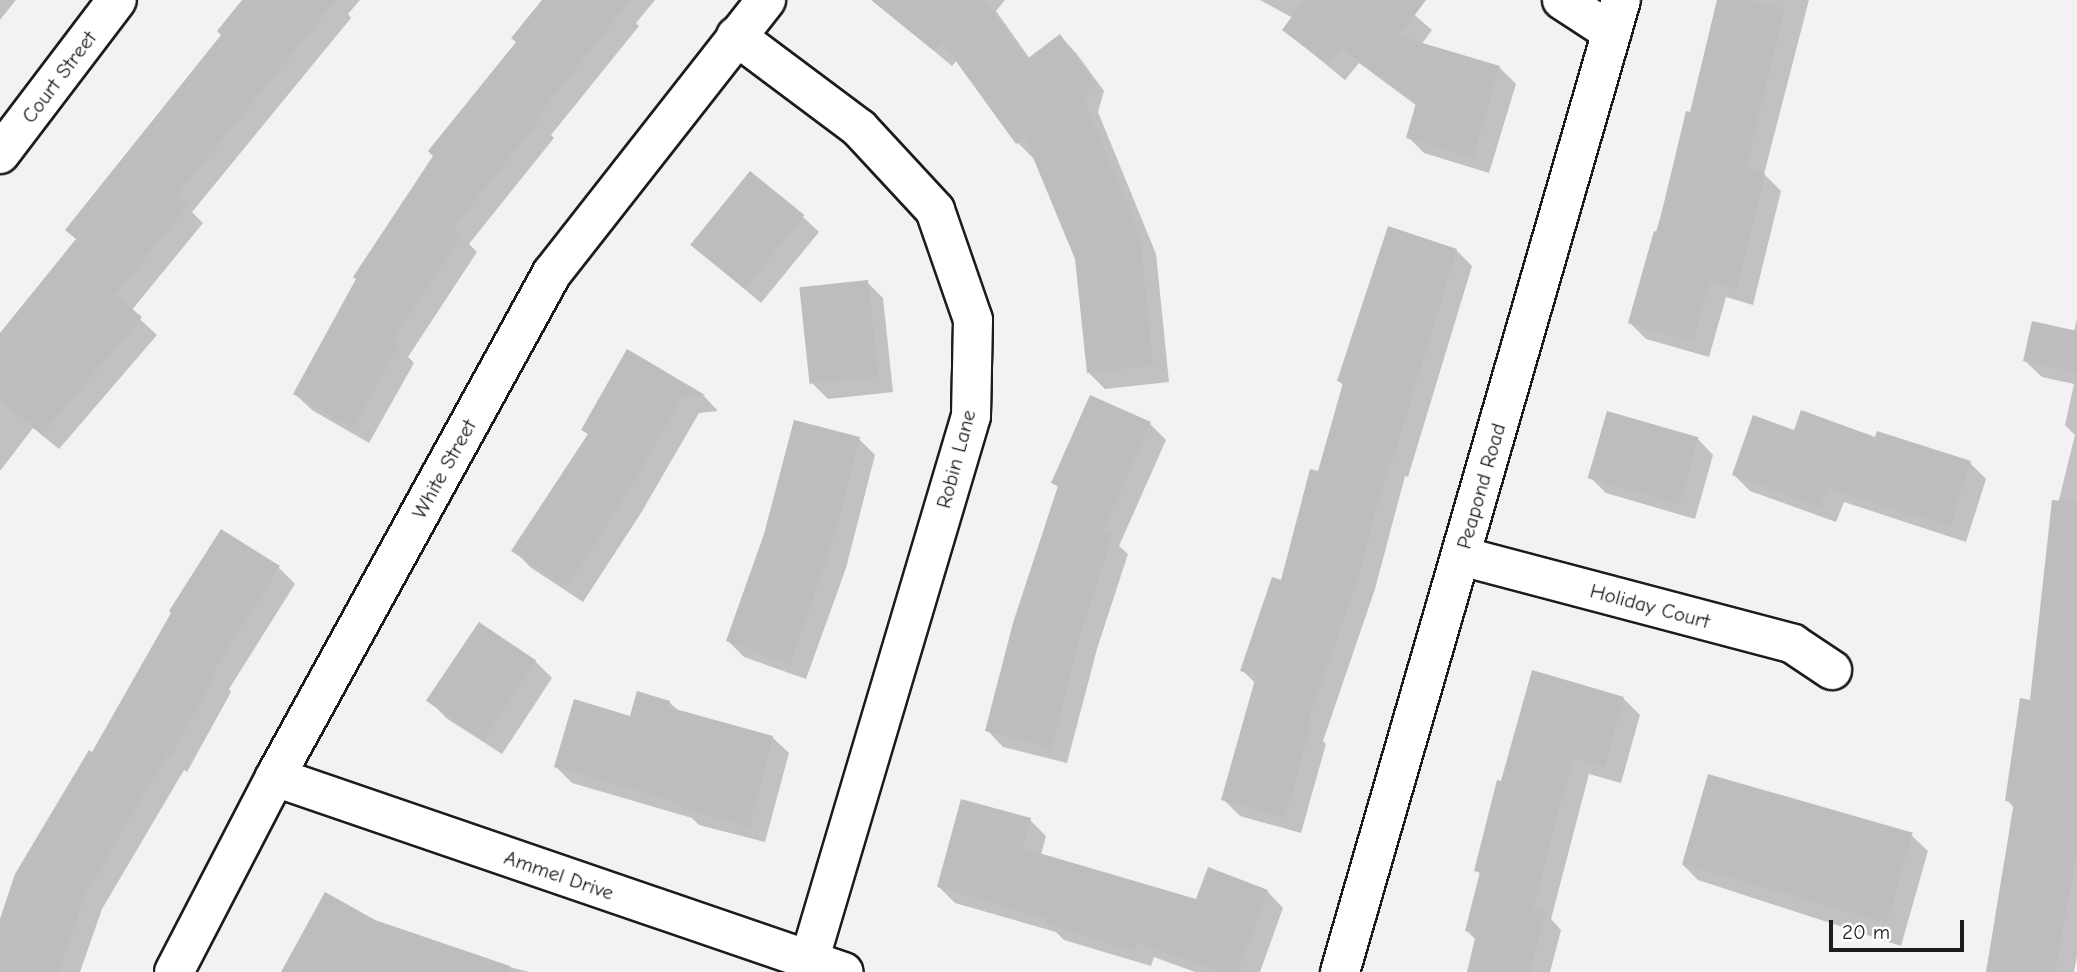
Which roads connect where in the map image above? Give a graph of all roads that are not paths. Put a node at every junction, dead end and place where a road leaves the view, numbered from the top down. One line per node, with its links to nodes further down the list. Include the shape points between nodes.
1 (117, 0): 6 (street, Court Street)
2 (766, 0): 5 (street, White Street)
3 (1562, 0): 4 (street)
4 (1616, 16): 7 (street, Peapond Road)
5 (736, 36): 9 (street, White Street, via 552,273); 10 (street, Robin Lane, via 859,128 935,210 973,320 971,416)
6 (0, 154)
7 (1461, 556): 8 (street, Holiday Court, via 1793,643); 12 (street, Peapond Road)
8 (1832, 670)
9 (275, 777): 10 (street, Ammel Drive); 11 (street, White Street)
10 (826, 966)
11 (174, 972)
12 (1340, 972)

